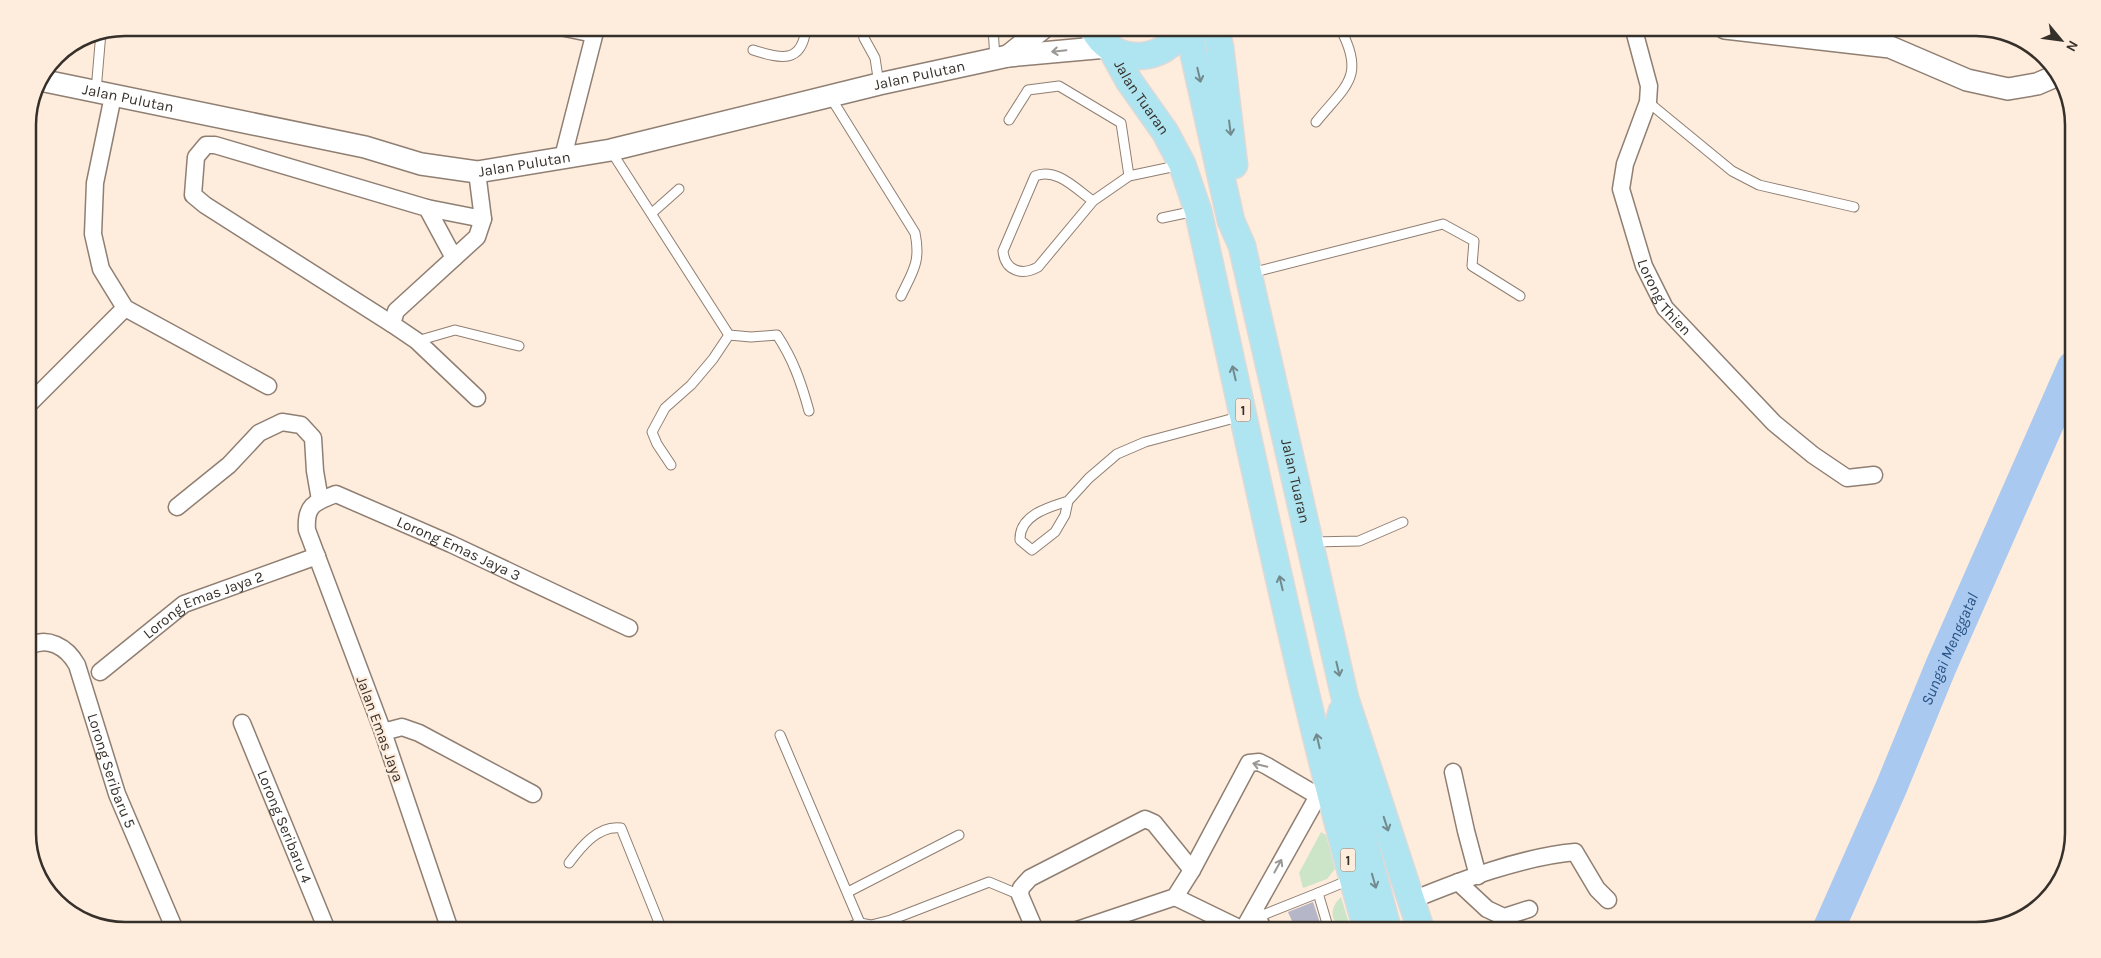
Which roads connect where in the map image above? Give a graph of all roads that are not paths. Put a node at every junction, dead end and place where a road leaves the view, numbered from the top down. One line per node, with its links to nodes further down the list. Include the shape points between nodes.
1 (594, 36): 25 (street)
2 (805, 36): 14 (lane, via 798,50 788,57)
3 (864, 36): 18 (lane, via 875,58)
4 (995, 36): 15 (lane)
5 (1033, 36): 15 (street, Jalan Pulutan)
6 (1178, 36): 13 (main road, via 1157,53 1146,57 1122,55)
7 (1190, 36): 37 (main road, Jalan Tuaran, one-way to 37, via 1232,221)
8 (1217, 36): 37 (main road, one-way to 37)
9 (1344, 36): 23 (lane, via 1353,64 1350,80)
10 (1636, 36): 21 (street, Lorong Thien, via 1648,86)
11 (1794, 36): 16 (street, via 1890,47 1968,80 2008,90)
12 (101, 39): 19 (lane)
13 (1104, 41): 15 (street, Jalan Pulutan, one-way to 15); 26 (main road, Jalan Tuaran / 1, via 1166,132)
14 (754, 50)
15 (1002, 58): 18 (street, Jalan Pulutan)
16 (2051, 78)
17 (48, 82): 19 (street, Jalan Pulutan)
18 (879, 84): 20 (street, Jalan Pulutan)
19 (104, 93): 27 (street, Jalan Pulutan, via 365,147 421,164); 42 (street, via 93,234 101,268)
20 (831, 98): 24 (street, Jalan Pulutan); 40 (lane, via 915,233 919,252 916,266)
21 (1648, 102): 31 (lane, via 1732,171 1759,184); 53 (street, Lorong Thien, via 1625,164 1621,189 1644,266 1665,308 1774,423 1812,455 1847,478)
22 (1010, 120): 28 (lane, via 1028,90 1058,86 1121,123)
23 (1316, 122)
24 (611, 150): 25 (street, Jalan Pulutan); 34 (lane)
25 (563, 158): 27 (street, Jalan Pulutan)
26 (1182, 164): 28 (lane); 33 (main road, Jalan Tuaran / 1)
27 (477, 172): 36 (street)
28 (1129, 176): 30 (lane)
29 (679, 188): 34 (lane)
30 (1093, 201): 30 (lane, via 1038,267 1024,273 1006,262 1003,251 1035,176 1045,172 1056,175)
31 (1854, 207)
32 (427, 208): 36 (street); 38 (street); 43 (street, via 215,145 206,145 196,157 193,195)
33 (1198, 211): 35 (lane); 51 (main road, Jalan Tuaran / 1, one-way to 33)
34 (652, 213): 44 (lane)
35 (1162, 218)
36 (483, 219): 38 (street, via 477,237)
37 (1242, 246): 39 (main road, Jalan Tuaran)
38 (454, 258): 43 (street, via 396,311)
39 (1248, 273): 41 (lane, via 1443,224 1474,240 1472,266); 58 (main road, Jalan Tuaran); 61 (main road, via 1238,295 1320,653 1316,661 1304,660)
40 (901, 296)
41 (1520, 296)
42 (125, 308): 47 (street); 48 (street)
43 (392, 324): 45 (street)
44 (730, 335): 50 (lane, via 776,335 790,355); 52 (lane, via 691,385 664,408 652,432)
45 (417, 341): 46 (lane, via 455,330); 49 (street)
46 (519, 346)
47 (268, 386)
48 (36, 396)
49 (477, 398)
50 (809, 411)
51 (1244, 416): 55 (lane, via 1161,438 1117,454); 61 (main road, Jalan Tuaran / 1, one-way to 51)
52 (671, 465)
53 (1874, 475)
54 (320, 500): 56 (street, via 314,470 313,438 301,425 282,422 259,433 229,465); 59 (street, Jalan Emas Jaya, via 310,507 306,518); 60 (street, Lorong Emas Jaya 3, via 336,494)
55 (1068, 502): 55 (lane, via 1055,532 1041,544 1032,550 1020,540 1020,532 1027,521 1041,510)
56 (177, 507)
57 (1403, 522): 58 (lane, via 1359,541)
58 (1310, 542): 64 (main road, Jalan Tuaran, one-way to 64)
59 (317, 556): 63 (street, Lorong Emas Jaya 2, via 184,604); 66 (street, Jalan Emas Jaya)
60 (629, 628)
61 (1294, 640): 69 (main road, Jalan Tuaran / 1, one-way to 61)
62 (36, 643): 85 (street, Lorong Seribaru 5, via 60,646 77,665 117,794)
63 (100, 672)
64 (1345, 698): 82 (main road, Jalan Tuaran, one-way to 82); 96 (main road, one-way to 96, via 1337,729)
65 (242, 723): 86 (street, Lorong Seribaru 4)
66 (383, 732): 70 (street, via 402,727 418,733); 87 (street, Jalan Emas Jaya)
67 (780, 735): 77 (lane)
68 (1453, 772): 75 (street)
69 (1323, 792): 73 (street, one-way to 73, via 1259,762 1250,763); 74 (main road, Jalan Tuaran / 1); 84 (street, one-way to 69)
70 (533, 794)
71 (959, 835): 77 (lane)
72 (569, 863): 88 (lane, via 586,842 612,827 621,828)
73 (1192, 870): 79 (street, via 1154,823 1145,819 1030,878 1021,888); 80 (street)
74 (1351, 875): 78 (lane, via 1342,883); 95 (main road, Jalan Tuaran / 1)
75 (1478, 876): 76 (street); 81 (street, via 1552,854 1575,852 1597,889)
76 (1458, 882): 82 (street); 83 (street, via 1487,909 1504,917)
77 (848, 892): 89 (lane)
78 (1318, 893): 84 (lane); 94 (lane)
79 (1020, 895): 90 (lane, via 990,882); 91 (street)
80 (1175, 897): 92 (street); 93 (street)
81 (1608, 900)
82 (1410, 901): 97 (main road, Jalan Tuaran)
83 (1529, 908)
84 (1259, 919)
85 (172, 922)
86 (324, 922)
87 (447, 922)
88 (659, 922)
89 (860, 922)
90 (883, 922)
91 (1032, 922)
92 (1101, 922)
93 (1227, 922)
94 (1327, 922)
95 (1365, 922)
96 (1386, 922)
97 (1418, 922)

